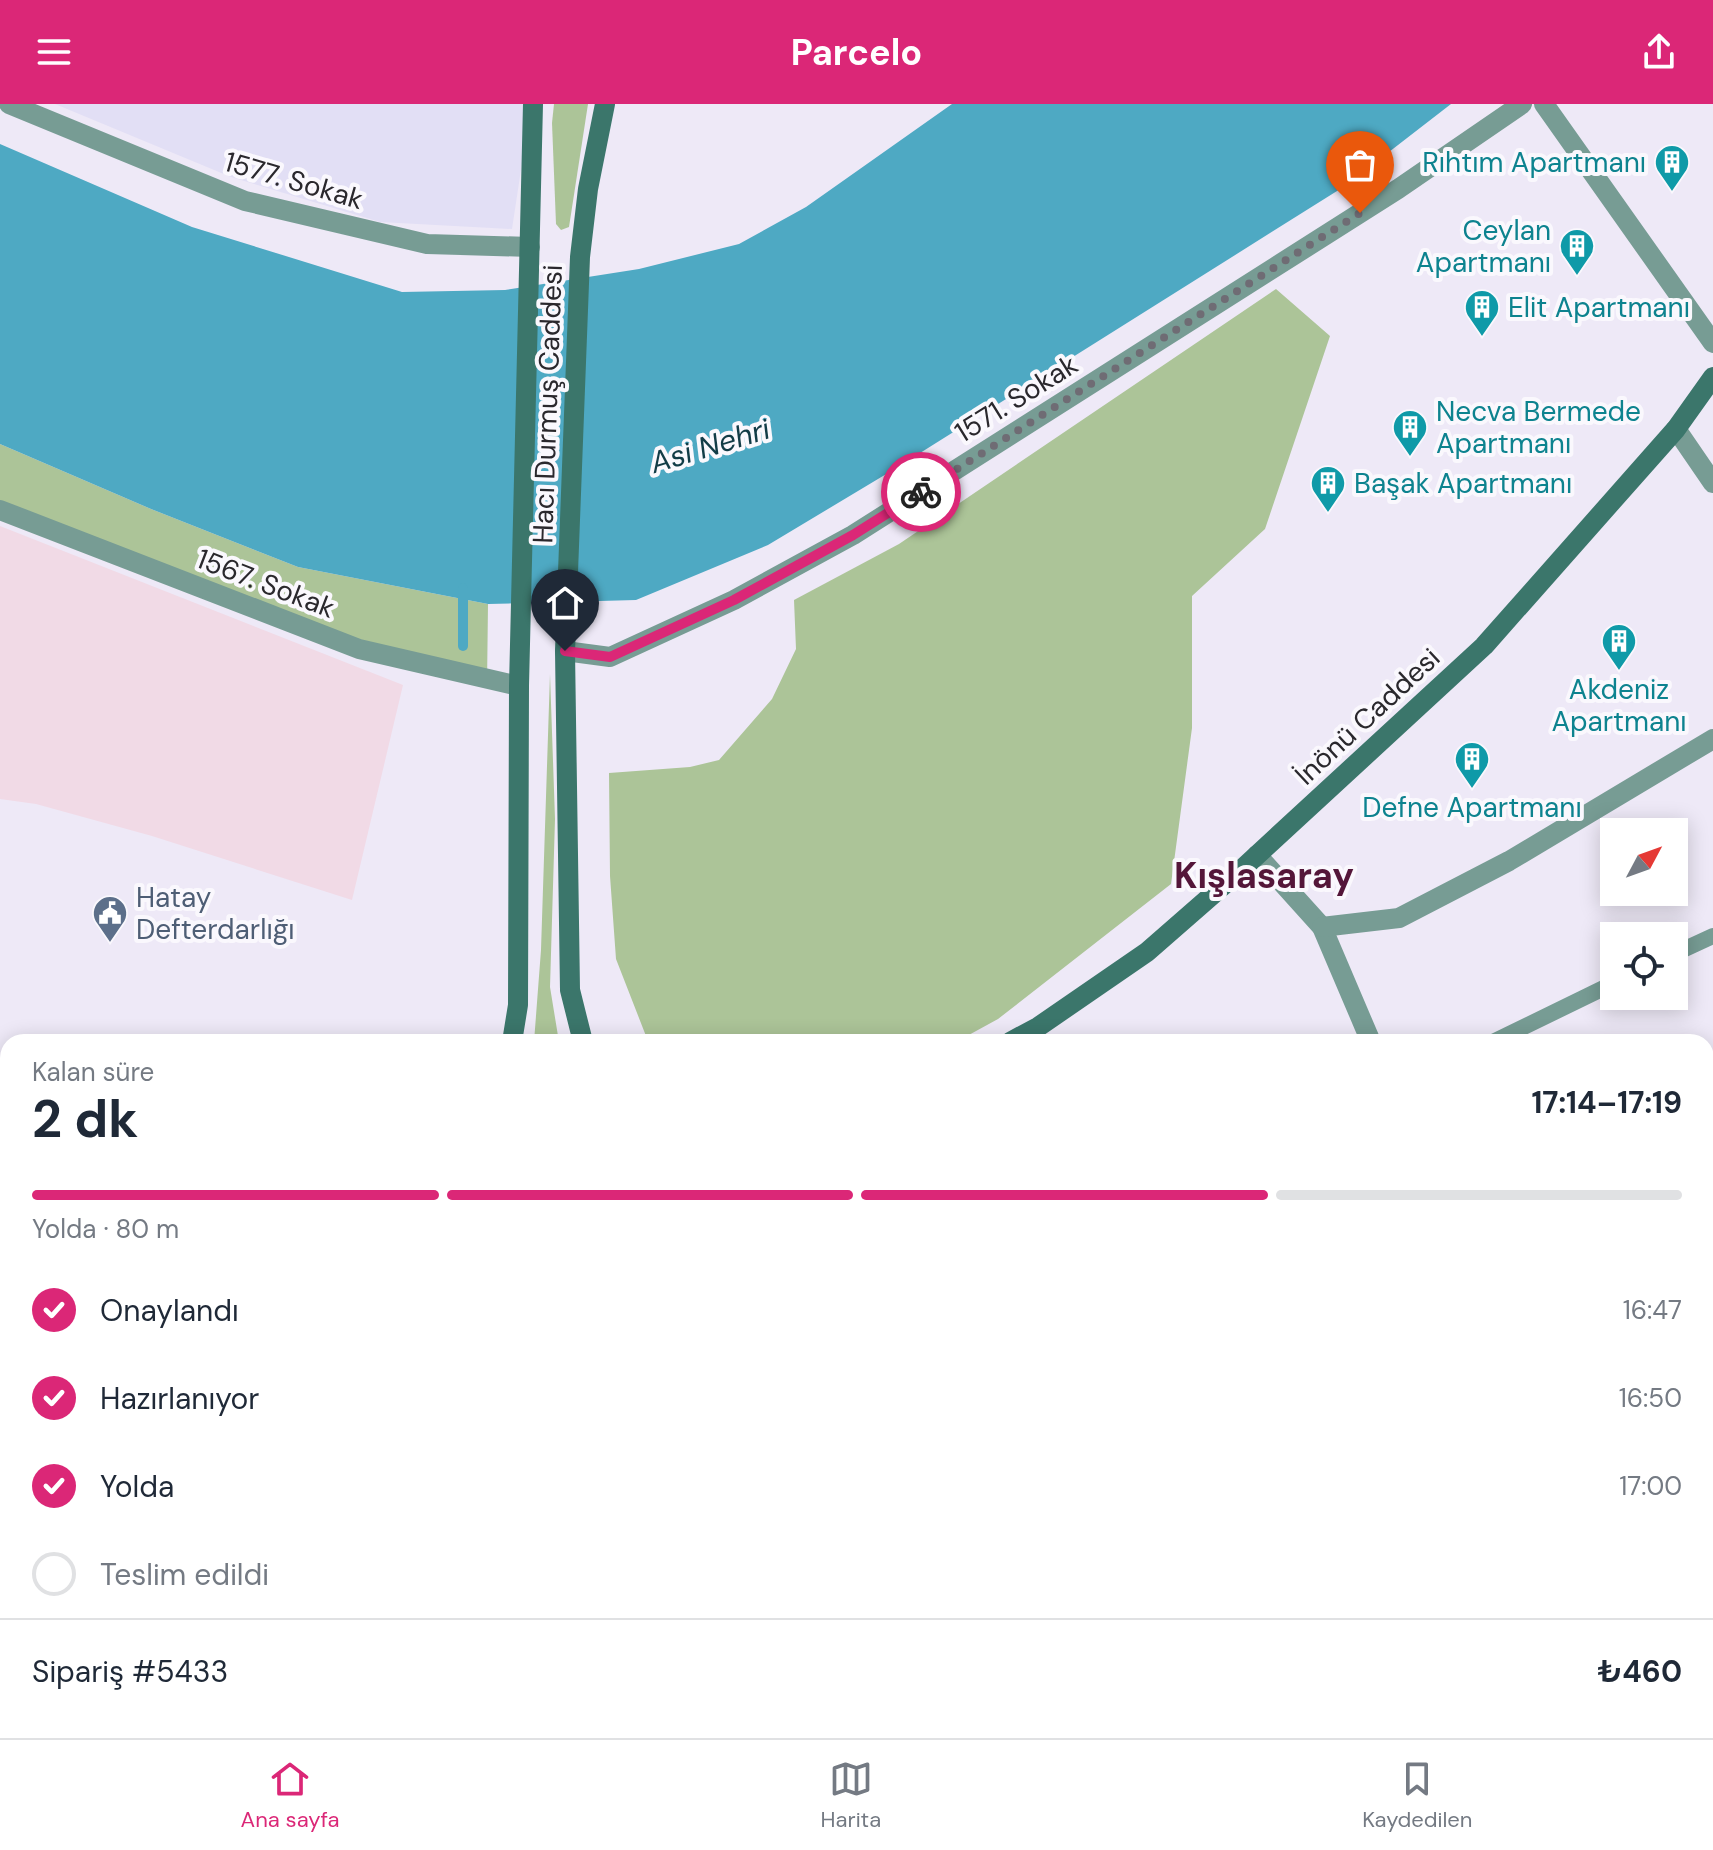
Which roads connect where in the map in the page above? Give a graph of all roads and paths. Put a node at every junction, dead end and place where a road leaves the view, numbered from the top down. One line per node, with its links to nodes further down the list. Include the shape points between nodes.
1 (9, 104): 6 (street, 1577. Sokak, via 245,201 427,244)
2 (533, 104): 6 (main road, Hacı Durmuş Caddesi)
3 (605, 104): 12 (main road, Hacı Durmuş Caddesi, via 580,257)
4 (1522, 104): 12 (street, 1571. Sokak, via 853,535 747,593 610,657)
5 (1544, 104): 7 (street)
6 (530, 247): 13 (main road, Hacı Durmuş Caddesi)
7 (1713, 343)
8 (1713, 377): 9 (main road, İnönü Caddesi)
9 (1676, 429): 10 (street); 15 (main road, İnönü Caddesi, via 1484,646)
10 (1713, 483)
11 (0, 510): 13 (street, 1567. Sokak, via 359,649)
12 (565, 651): 21 (main road, Hacı Durmuş Caddesi, via 570,990)
13 (519, 686): 20 (main road, Hacı Durmuş Caddesi, via 518,1005)
14 (1713, 739): 16 (street, via 1509,861 1399,918)
15 (1257, 855): 16 (street); 22 (main road, İnönü Caddesi, via 1147,952)
16 (1322, 927): 23 (street)
17 (1713, 936): 18 (lane)
18 (1688, 948)
19 (1600, 990): 24 (lane)
20 (513, 1034)
21 (581, 1034)
22 (1025, 1034)
23 (1368, 1034)
24 (1509, 1034)

